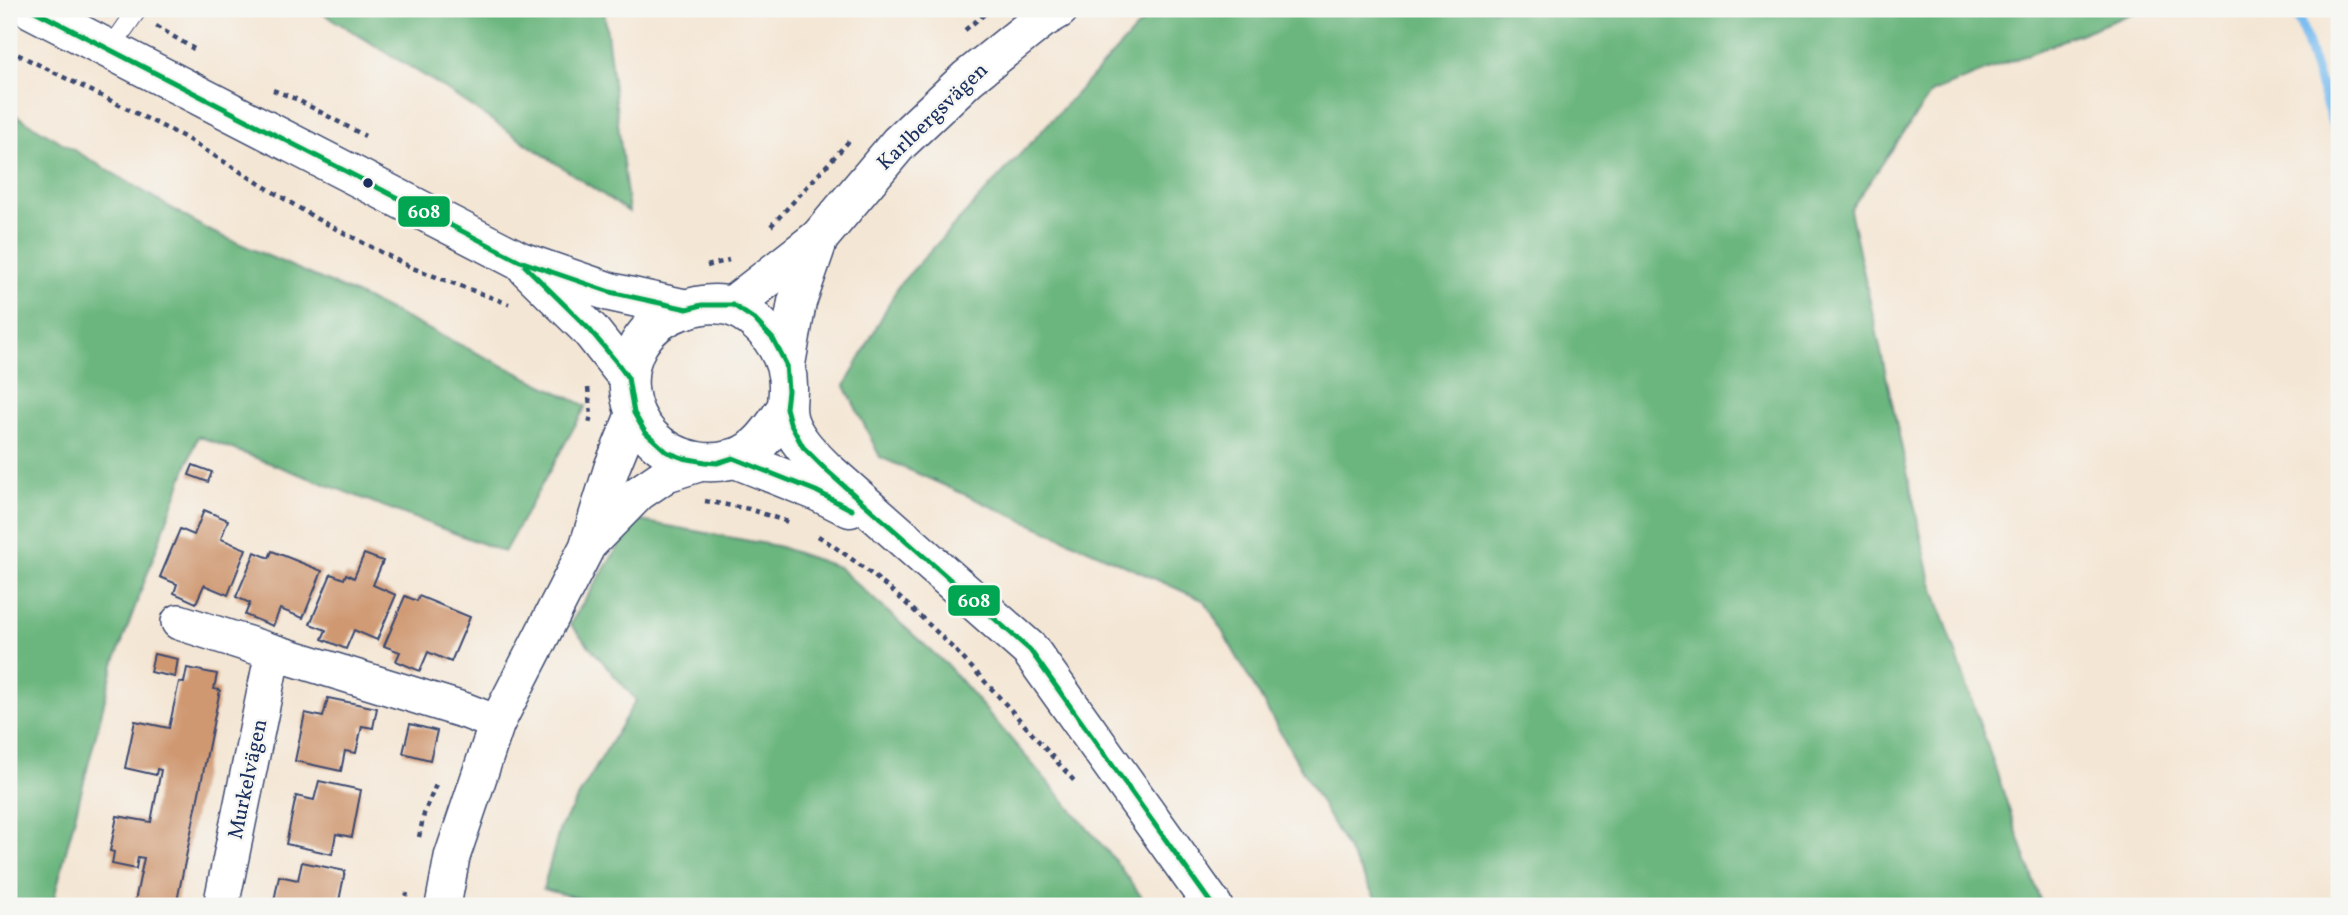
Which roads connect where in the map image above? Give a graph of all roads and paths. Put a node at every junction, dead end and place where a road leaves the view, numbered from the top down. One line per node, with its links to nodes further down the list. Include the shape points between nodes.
1 (31, 9): 6 (street)
2 (990, 9): 5 (path)
3 (1059, 9): 13 (street, Karlbergsvägen, via 968,78 899,143)
4 (136, 10): 6 (lane); 8 (path)
5 (960, 35)
6 (110, 49): 15 (street)
7 (9, 50): 19 (path, via 184,137 317,219 410,267)
8 (200, 52)
9 (272, 89): 10 (path)
10 (296, 99)
11 (852, 138): 12 (path)
12 (769, 228)
13 (818, 238): 17 (street, Karlbergsvägen); 20 (street, Karlbergsvägen, via 797,302)
14 (737, 256): 16 (path)
15 (520, 261): 18 (street, via 610,292); 21 (street, via 590,330)
16 (702, 267)
17 (733, 305): 18 (street); 20 (street, via 773,339)
18 (687, 309): 21 (street, via 661,321 642,341)
19 (519, 311)
20 (786, 364): 22 (street)
21 (631, 396): 23 (street, via 645,432 667,452); 28 (street)
22 (786, 408): 23 (street, via 756,446); 27 (street, via 803,447)
23 (719, 460): 27 (street, via 816,491); 28 (street, via 667,474 639,493)
24 (704, 501): 25 (path, via 749,509)
25 (795, 525)
26 (807, 529): 32 (path, via 850,556 901,598 978,673)
27 (898, 534): 35 (street, via 1030,650)
28 (587, 548): 31 (street)
29 (179, 622): 30 (street)
30 (273, 652): 31 (street); 33 (street, Murkelvägen)
31 (497, 723): 34 (street, via 452,857)
32 (1077, 783)
33 (221, 906)
34 (443, 906)
35 (1213, 906)

